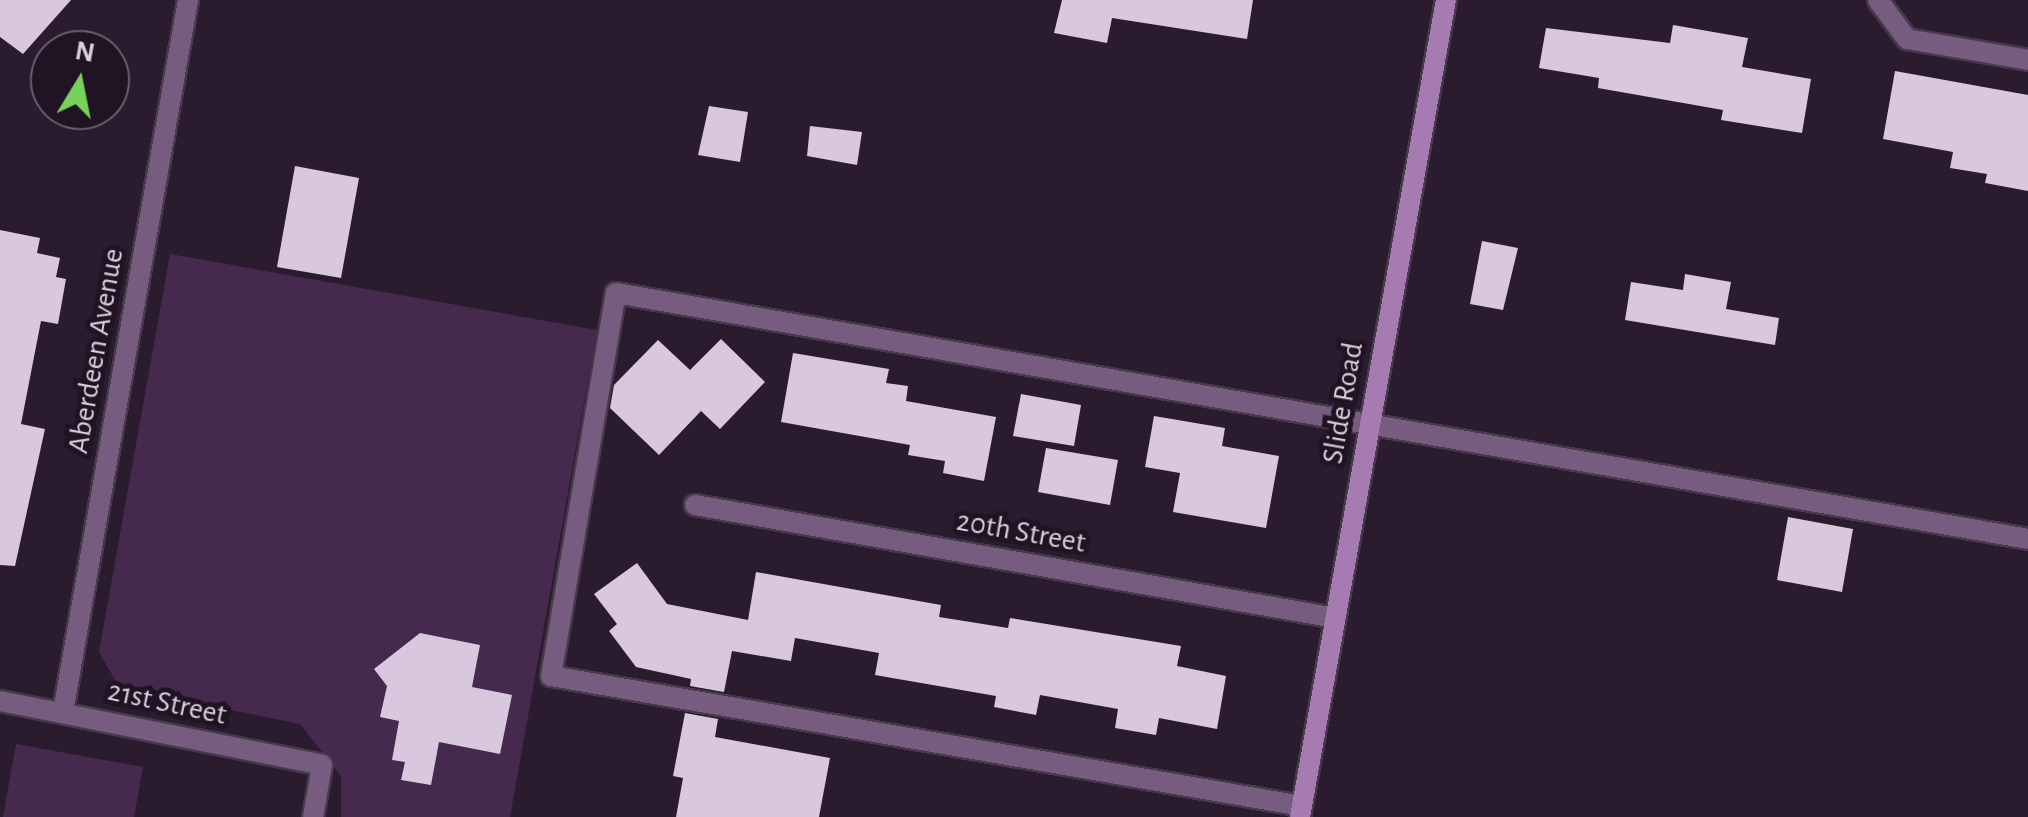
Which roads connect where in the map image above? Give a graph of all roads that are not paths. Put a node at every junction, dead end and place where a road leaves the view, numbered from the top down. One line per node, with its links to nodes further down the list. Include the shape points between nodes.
1 (188, 0): 10 (street, Aberdeen Avenue)
2 (1446, 0): 5 (main road, Slide Road)
3 (1878, 0): 4 (street, via 1906,39)
4 (2028, 60)
5 (1370, 423): 7 (street); 8 (main road, Slide Road); 11 (street, via 616,294 552,676)
6 (696, 505): 8 (street, 20th Street)
7 (2028, 539)
8 (1335, 618): 11 (main road, Slide Road)
9 (0, 701): 10 (street, 21st Street)
10 (63, 712): 12 (street, 21st Street, via 322,765)
11 (1301, 811)
12 (313, 817)

